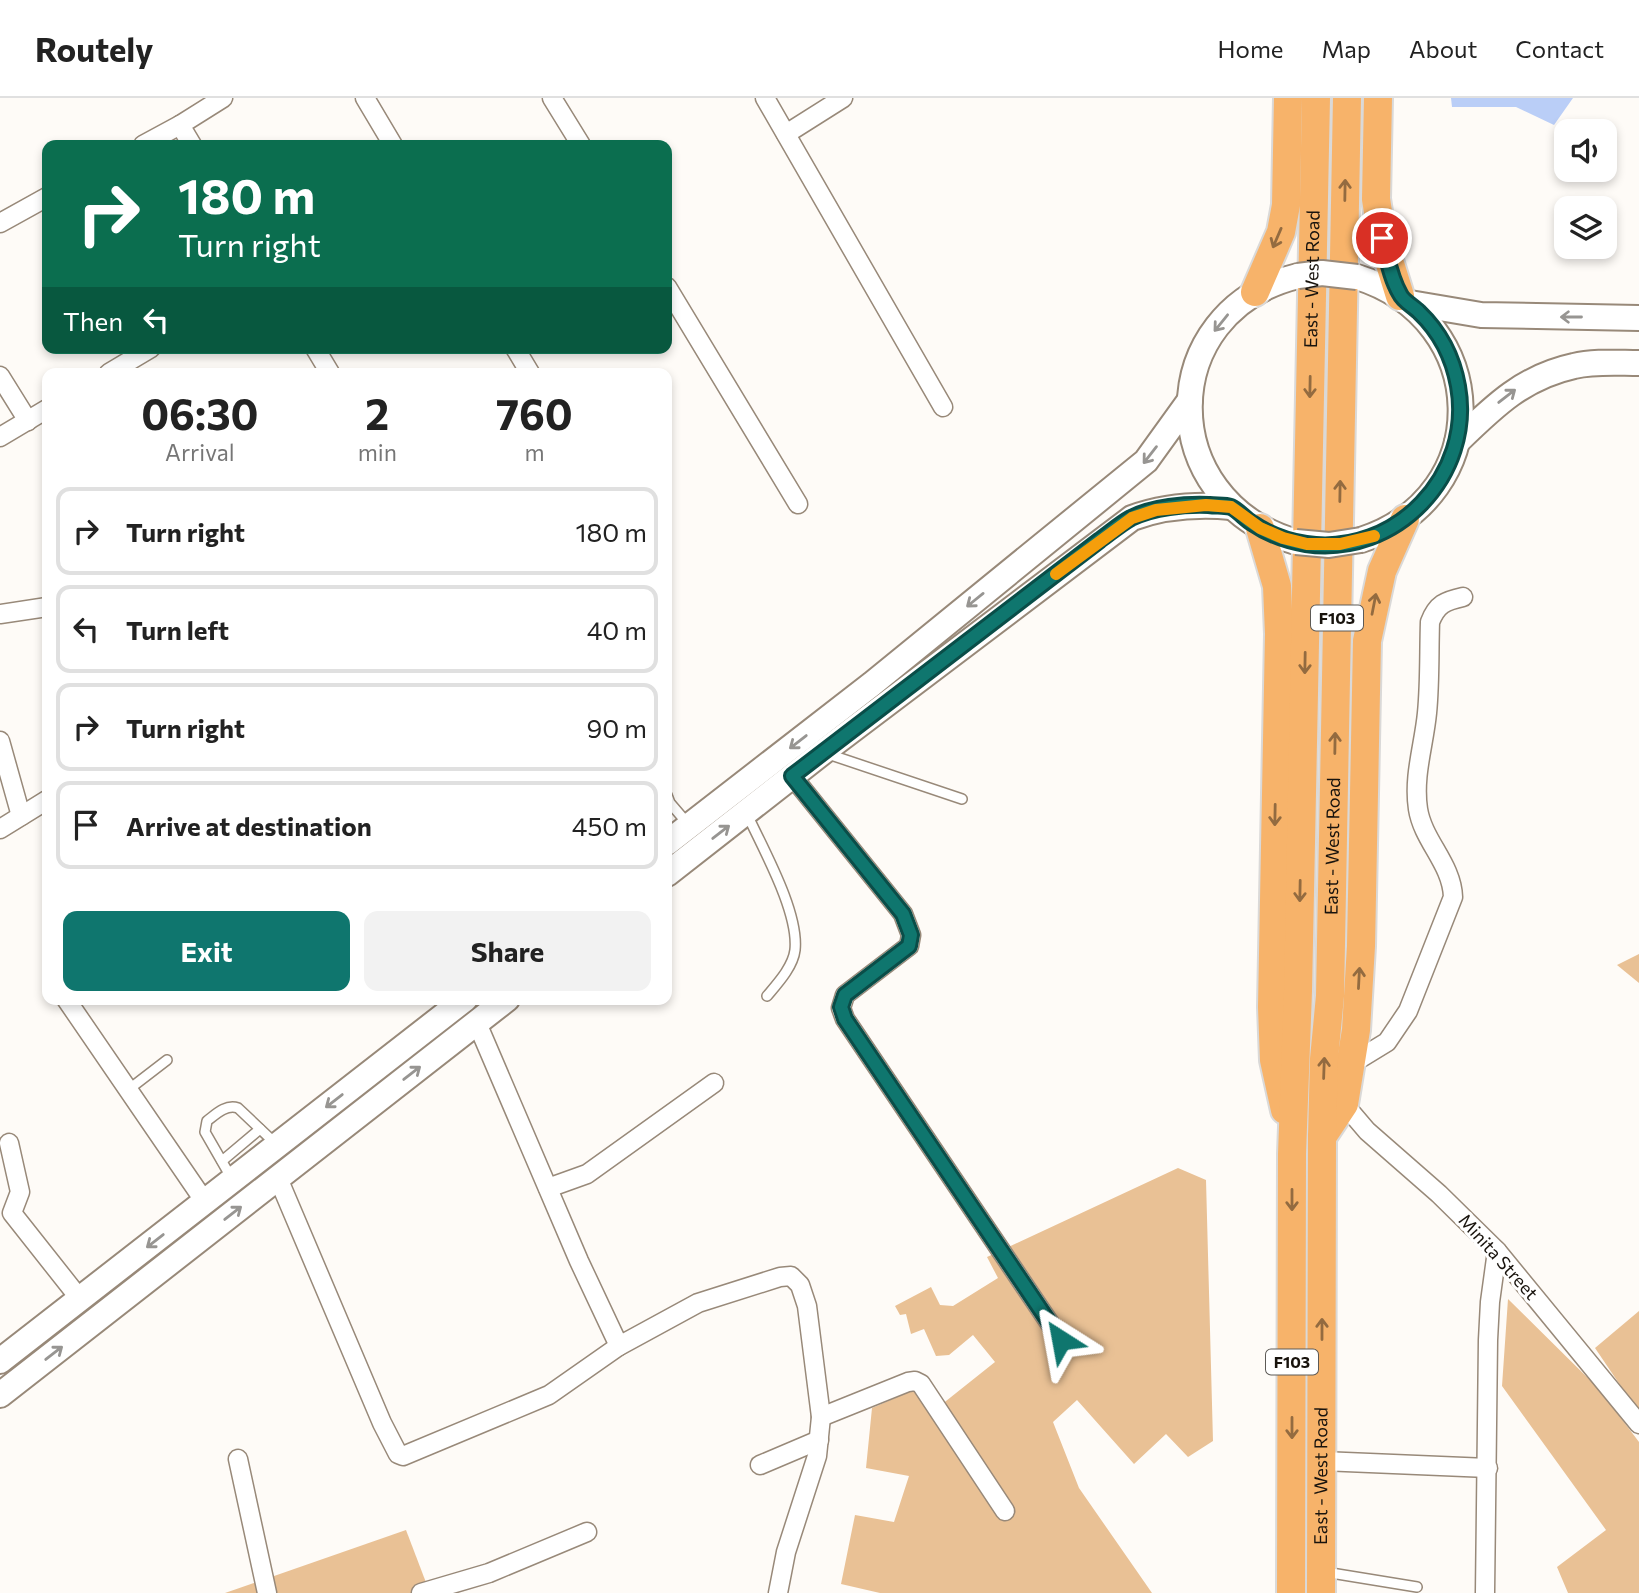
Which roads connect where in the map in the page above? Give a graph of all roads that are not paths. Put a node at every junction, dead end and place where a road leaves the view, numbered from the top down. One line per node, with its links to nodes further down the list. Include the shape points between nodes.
1 (223, 98): 10 (street)
2 (365, 98): 14 (street)
3 (552, 98): 15 (street)
4 (765, 98): 11 (street)
5 (843, 98): 11 (street)
6 (1288, 98): 18 (main road, one-way to 18, via 1286,205)
7 (1316, 98): 61 (main road, East - West Road / F103, one-way to 61)
8 (1347, 98): 63 (main road, East - West Road / F103, one-way to 8, via 1331,996)
9 (1378, 98): 20 (main road, via 1376,199 1382,238)
10 (180, 125): 12 (street); 13 (street)
11 (786, 134): 27 (street)
12 (152, 140)
13 (189, 140)
14 (390, 140)
15 (578, 140)
16 (42, 200): 17 (street)
17 (0, 223)
18 (1255, 292): 20 (main road, bridge, via 1298,275 1322,273 1357,277); 26 (main road, one-way to 26, via 1212,333 1197,365)
19 (672, 295): 32 (street)
20 (1405, 300): 21 (main road, one-way to 20, via 1481,314); 31 (main road, via 1434,329 1451,360 1461,407)
21 (1639, 318)
22 (141, 354): 24 (street)
23 (1639, 363): 31 (main road, one-way to 23, via 1503,399 1544,375 1576,365)
24 (117, 368)
25 (0, 376): 29 (street)
26 (1190, 400): 33 (main road, via 1190,423 1199,458); 47 (main road, one-way to 47, via 1146,461)
27 (943, 407)
28 (42, 412): 29 (street)
29 (28, 421): 30 (street)
30 (0, 437)
31 (1457, 442): 34 (main road, via 1438,485)
32 (798, 504)
33 (1231, 507): 35 (main road); 40 (main road, via 1169,508 1132,518)
34 (1405, 519): 35 (main road, bridge, via 1361,540 1329,545 1296,542); 57 (main road, one-way to 34, via 1360,946 1367,641 1382,571)
35 (1260, 528): 61 (main road, one-way to 61, via 1277,586 1279,634 1274,1060)
36 (1463, 597): 57 (street, via 1444,601 1430,622 1427,714 1418,769 1423,832 1453,882 1453,897 1408,1011 1387,1042)
37 (42, 608): 38 (street)
38 (0, 614)
39 (0, 741): 46 (street)
40 (823, 752): 41 (main road); 42 (lane)
41 (792, 776): 45 (main road); 71 (street, via 903,914 911,935 909,946 845,995 841,1007 845,1019)
42 (962, 799)
43 (42, 803): 46 (street)
44 (672, 805): 47 (lane)
45 (746, 812): 50 (main road, one-way to 45); 51 (lane, via 781,886 795,951)
46 (21, 816): 48 (street)
47 (689, 826): 49 (main road)
48 (0, 829)
49 (672, 839)
50 (672, 870)
51 (767, 996)
52 (70, 1005): 59 (street)
53 (457, 1005): 62 (main road, one-way to 62)
54 (500, 1005): 55 (main road)
55 (477, 1023): 66 (main road, one-way to 55); 67 (street)
56 (167, 1060): 59 (lane)
57 (1351, 1064): 60 (main road)
58 (714, 1083): 67 (street, via 587,1174)
59 (128, 1090): 68 (street)
60 (1344, 1104): 63 (main road); 69 (street, Minita Street, via 1367,1131)
61 (1293, 1132): 89 (main road, East - West Road / F103, one-way to 89)
62 (269, 1137): 65 (main road); 65 (lane, via 233,1106 207,1121 205,1132)
63 (1322, 1137): 79 (main road, East - West Road / F103, one-way to 63)
64 (9, 1143): 70 (street, via 20,1192 12,1213)
65 (228, 1170): 68 (main road)
66 (278, 1178): 72 (street, via 398,1454 409,1455 549,1395); 74 (main road, one-way to 66)
67 (548, 1188): 72 (street)
68 (205, 1202): 70 (main road, one-way to 70)
69 (1497, 1251): 75 (street, Minita Street); 81 (street, via 1490,1302)
70 (80, 1299): 73 (main road)
71 (1061, 1340)
72 (619, 1346): 76 (street, via 698,1303 791,1276 800,1285 807,1306)
73 (0, 1361)
74 (0, 1395)
75 (1637, 1416)
76 (821, 1417): 77 (street); 82 (street, via 915,1381 927,1391)
77 (818, 1440): 80 (street); 88 (street)
78 (238, 1460): 86 (street)
79 (1322, 1461): 81 (street); 84 (main road, East - West Road / F103)
80 (760, 1465)
81 (1488, 1468): 90 (street)
82 (1005, 1511)
83 (587, 1532): 87 (street, via 489,1573)
84 (1321, 1582): 85 (lane)
85 (1417, 1587)
86 (267, 1593)
87 (421, 1593)
88 (778, 1593)
89 (1291, 1593)
90 (1485, 1593)

